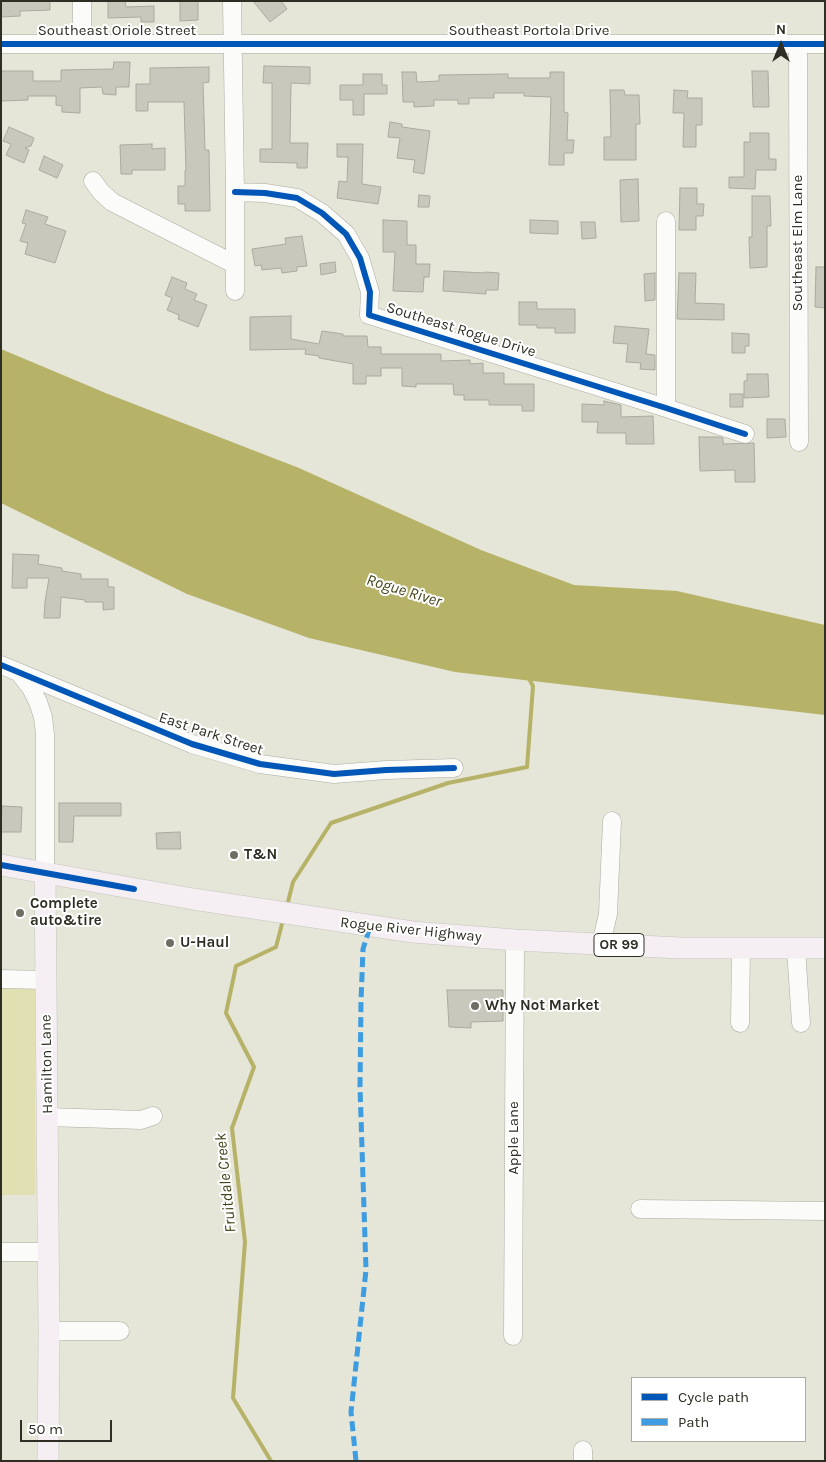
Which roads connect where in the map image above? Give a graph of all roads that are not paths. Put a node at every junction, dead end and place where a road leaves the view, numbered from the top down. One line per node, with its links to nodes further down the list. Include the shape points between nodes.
1 (82, 1): 3 (street)
2 (232, 1): 5 (street)
3 (82, 43): 4 (street, Southeast Oriole Street); 5 (street, Southeast Oriole Street)
4 (1, 44)
5 (232, 44): 6 (street, Southeast Portola Drive); 9 (street)
6 (798, 44): 7 (street, Southeast Portola Drive); 15 (street, Southeast Elm Lane)
7 (825, 44)
8 (93, 181): 11 (street, via 112,202)
9 (235, 192): 11 (street); 13 (street, Southeast Rogue Drive, via 297,198 322,213 346,234 360,258 370,292 369,315)
10 (666, 220): 13 (street)
11 (234, 264): 12 (street)
12 (235, 292)
13 (666, 408): 14 (street, Southeast Rogue Drive)
14 (744, 434)
15 (799, 442)
16 (1, 665): 17 (street, East Park Street)
17 (19, 673): 18 (street, East Park Street, via 192,744 260,764 334,774); 21 (street, Hamilton Lane, via 31,688 43,717)
18 (454, 768)
19 (612, 821): 23 (street, via 608,914)
20 (1, 865): 21 (main road, Rogue River Highway / OR 99)
21 (44, 873): 22 (main road, Rogue River Highway / OR 99, via 370,927); 28 (main road, Hamilton Lane)
22 (515, 940): 23 (main road, Rogue River Highway / OR 99); 39 (street, Apple Lane)
23 (601, 944): 25 (main road, Rogue River Highway / OR 99)
24 (825, 948): 26 (main road, Rogue River Highway / OR 99)
25 (741, 949): 26 (main road, Rogue River Highway / OR 99); 29 (street)
26 (796, 949): 30 (street)
27 (1, 979): 28 (street)
28 (46, 980): 32 (main road, Hamilton Lane)
29 (740, 1023)
30 (801, 1023)
31 (153, 1116): 32 (street, via 141,1120)
32 (48, 1117): 36 (main road, Hamilton Lane)
33 (640, 1209): 34 (street)
34 (825, 1211)
35 (1, 1252): 36 (street)
36 (48, 1252): 37 (main road, Hamilton Lane)
37 (49, 1331): 38 (street); 40 (main road, Hamilton Lane)
38 (120, 1331)
39 (513, 1336)
40 (48, 1461)

